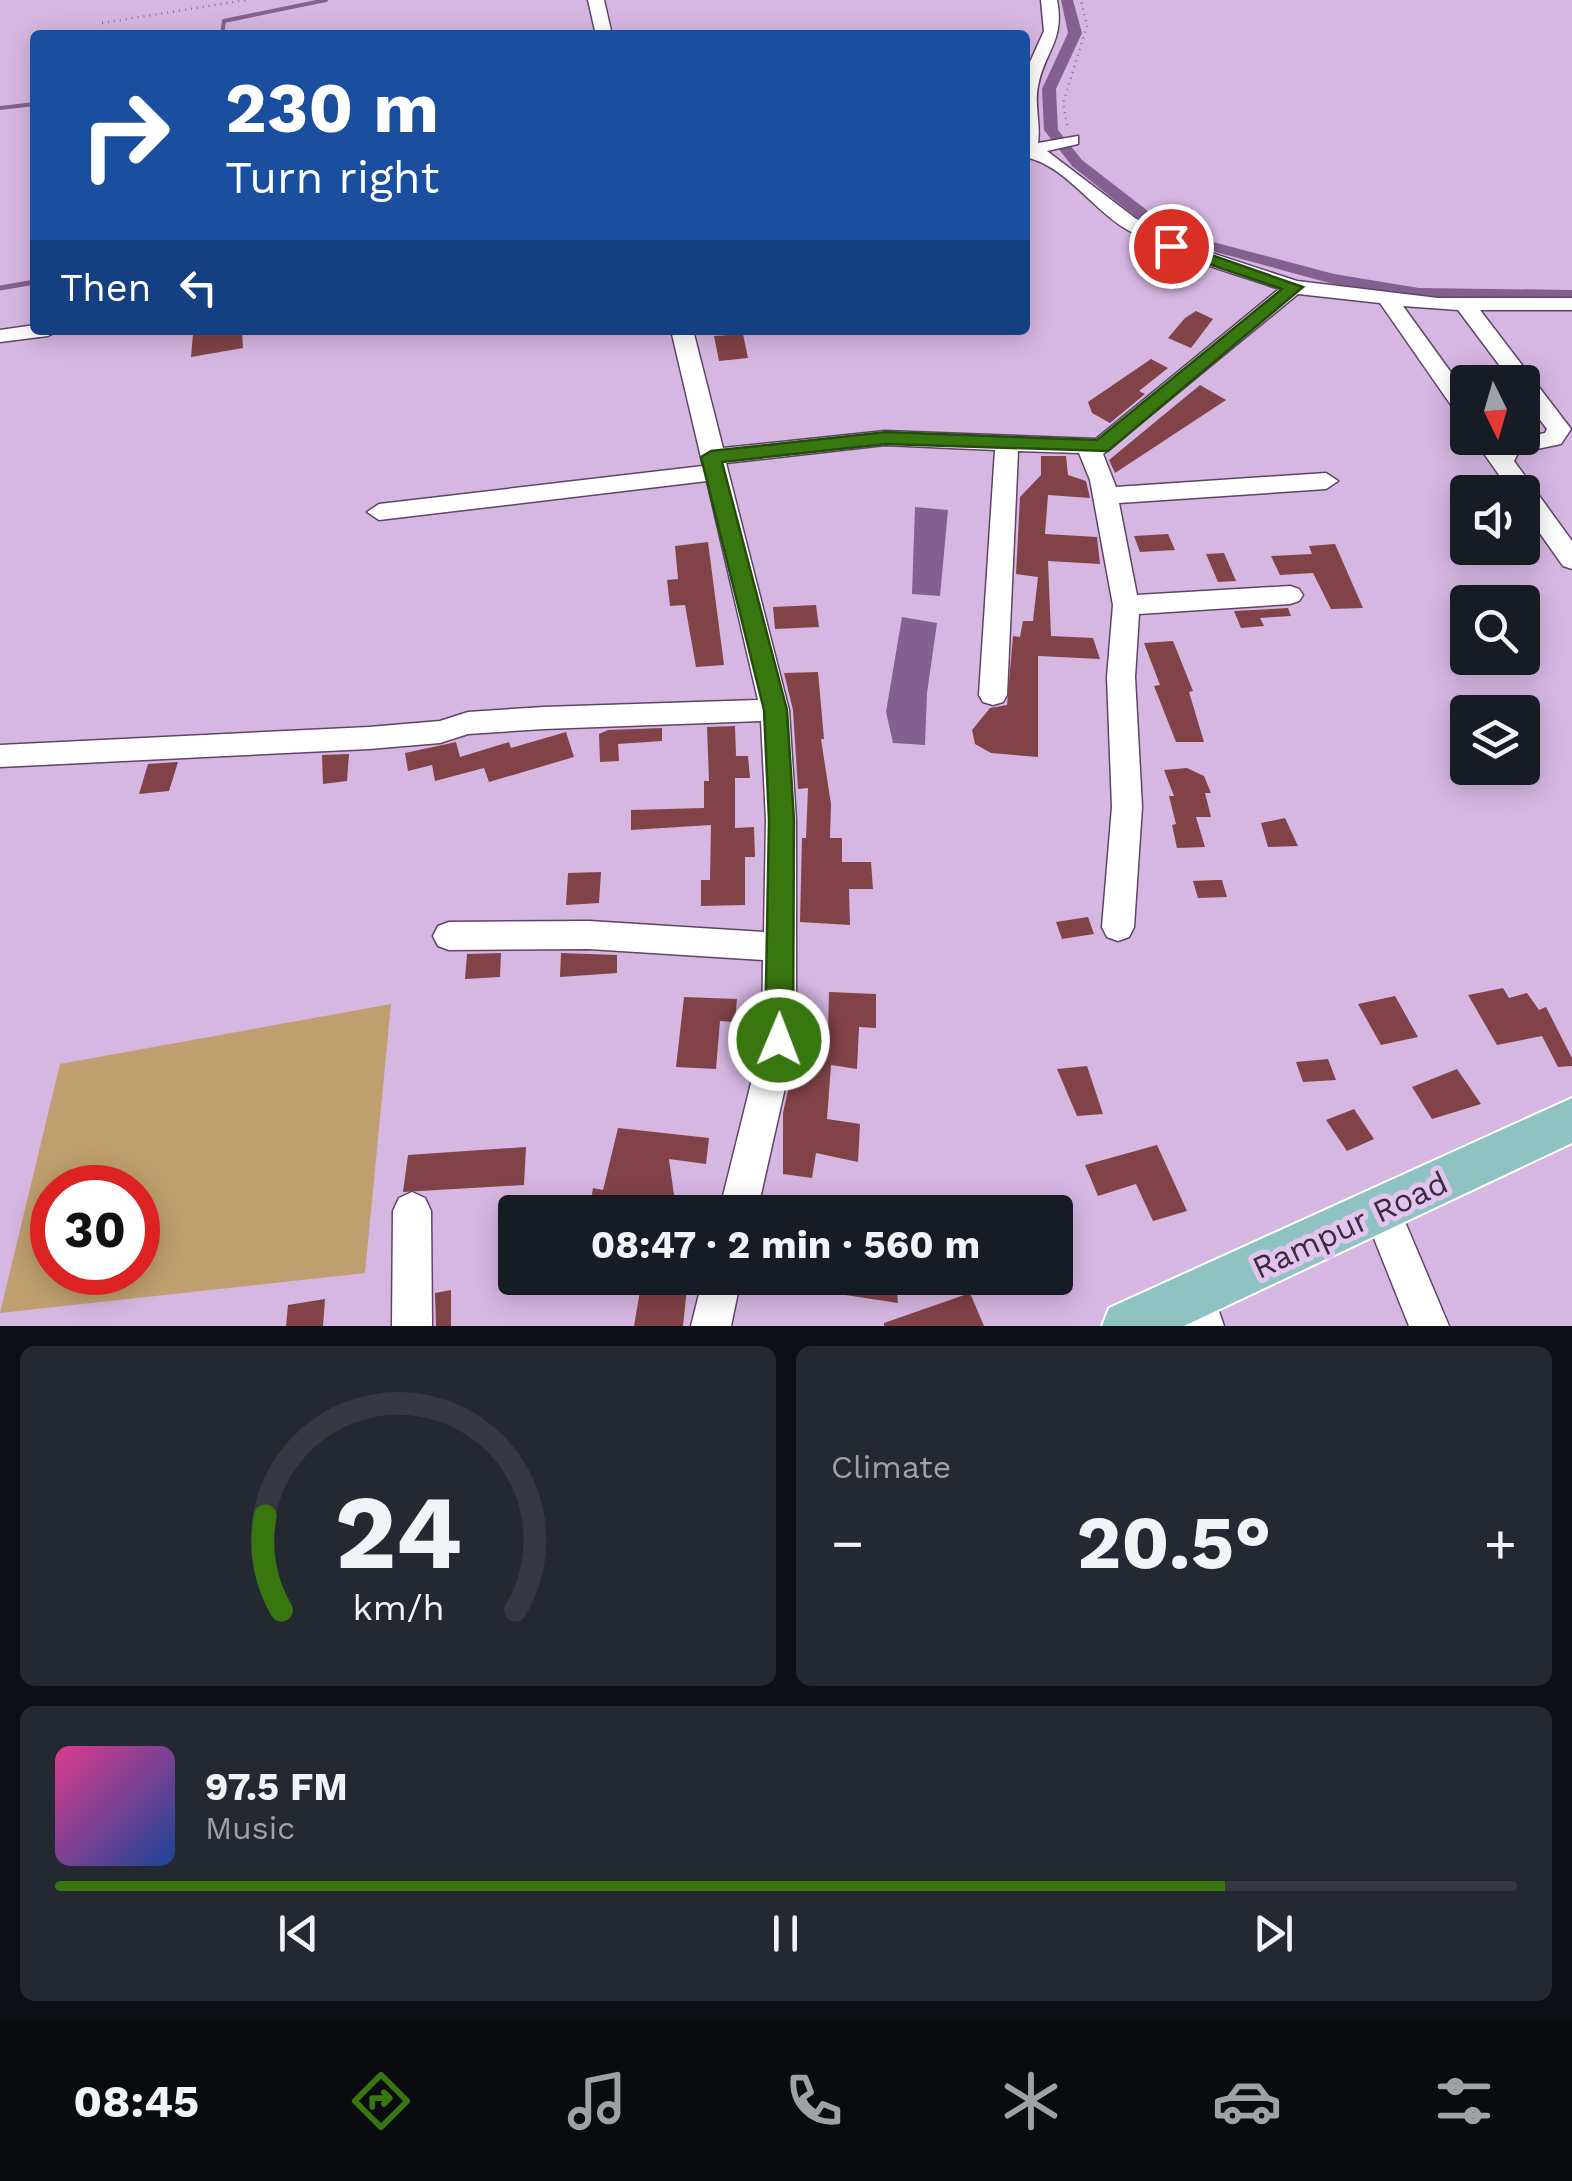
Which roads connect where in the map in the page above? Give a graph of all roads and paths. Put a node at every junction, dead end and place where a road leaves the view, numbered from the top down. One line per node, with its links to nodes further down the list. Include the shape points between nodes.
1 (246, 0): 5 (path)
2 (596, 0): 6 (street)
3 (1049, 0): 7 (street, via 1054,35)
4 (1081, 0): 9 (path, via 1087,26 1063,103)
5 (102, 23)
6 (603, 30)
7 (1030, 89)
8 (1030, 118): 10 (street)
9 (1072, 140): 11 (street)
10 (1030, 145)
11 (1030, 151)
12 (1030, 153): 13 (street, via 1048,157 1128,222 1171,246)
13 (1294, 287): 14 (street); 22 (street, via 1101,446)
14 (1387, 300): 15 (street); 20 (street)
15 (1464, 304): 16 (street); 24 (street, via 1559,428 1554,439 1508,448)
16 (1572, 304)
17 (30, 332): 19 (street)
18 (683, 335): 25 (street)
19 (0, 336)
20 (1450, 387)
21 (1007, 445): 22 (street); 25 (street, via 886,438); 32 (street)
22 (1088, 446): 27 (street)
23 (1498, 455): 24 (street)
24 (1502, 461): 29 (street)
25 (713, 464): 28 (street); 33 (street)
26 (1326, 481): 27 (street)
27 (1105, 496): 31 (street)
28 (379, 512)
29 (1572, 560)
30 (1290, 595): 31 (street)
31 (1126, 605): 35 (street, via 1121,677 1127,808)
32 (993, 696)
33 (775, 710): 34 (street, via 544,718 369,738); 37 (street)
34 (0, 756)
35 (1118, 927)
36 (449, 936): 37 (street, via 589,935)
37 (780, 947): 39 (street, via 779,1040)
38 (1572, 1120): 41 (main road, Rampur Road)
39 (742, 1195)
40 (412, 1211): 44 (street)
41 (1382, 1211): 43 (main road, Rampur Road); 47 (street)
42 (718, 1295): 45 (street)
43 (1199, 1311): 46 (main road, Rampur Road)
44 (412, 1326)
45 (710, 1326)
46 (1127, 1326)
47 (1429, 1326)

